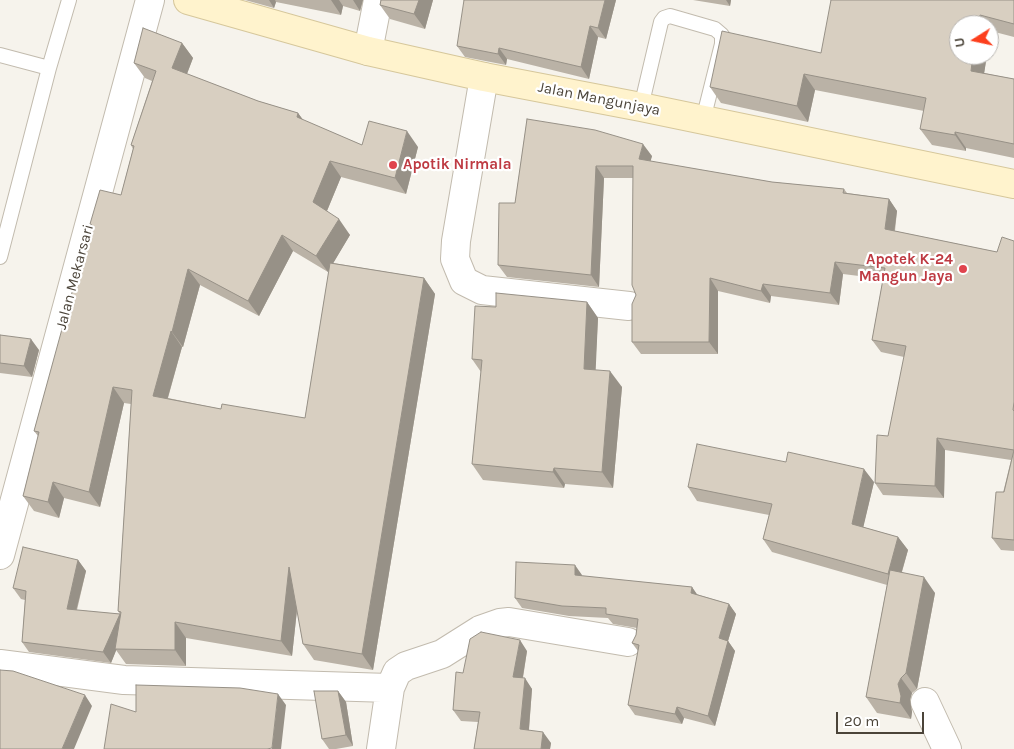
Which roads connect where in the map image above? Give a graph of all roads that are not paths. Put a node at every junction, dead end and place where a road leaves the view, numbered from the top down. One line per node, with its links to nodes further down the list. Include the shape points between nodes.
1 (69, 0): 7 (lane)
2 (150, 0): 14 (street, Jalan Mekarsari)
3 (188, 0): 5 (main road, Jalan Mangunjaya)
4 (378, 0): 5 (street)
5 (368, 51): 8 (main road, Jalan Mangunjaya)
6 (0, 55): 7 (lane)
7 (49, 68): 12 (lane)
8 (484, 77): 9 (main road, Jalan Mangunjaya); 13 (street, via 456,241 455,259 464,281 482,290)
9 (641, 107): 10 (main road, Jalan Mangunjaya); 10 (lane, via 661,22 670,16 715,29 722,35)
10 (703, 120): 11 (main road, Jalan Mangunjaya)
11 (1014, 184)
12 (0, 257)
13 (629, 306)
14 (0, 555)
15 (628, 642): 17 (street, via 500,623 480,630 442,654 406,666 398,672)
16 (0, 664): 17 (street, via 124,680)
17 (390, 688): 19 (street)
18 (925, 702): 20 (street)
19 (381, 749)
20 (947, 749)

